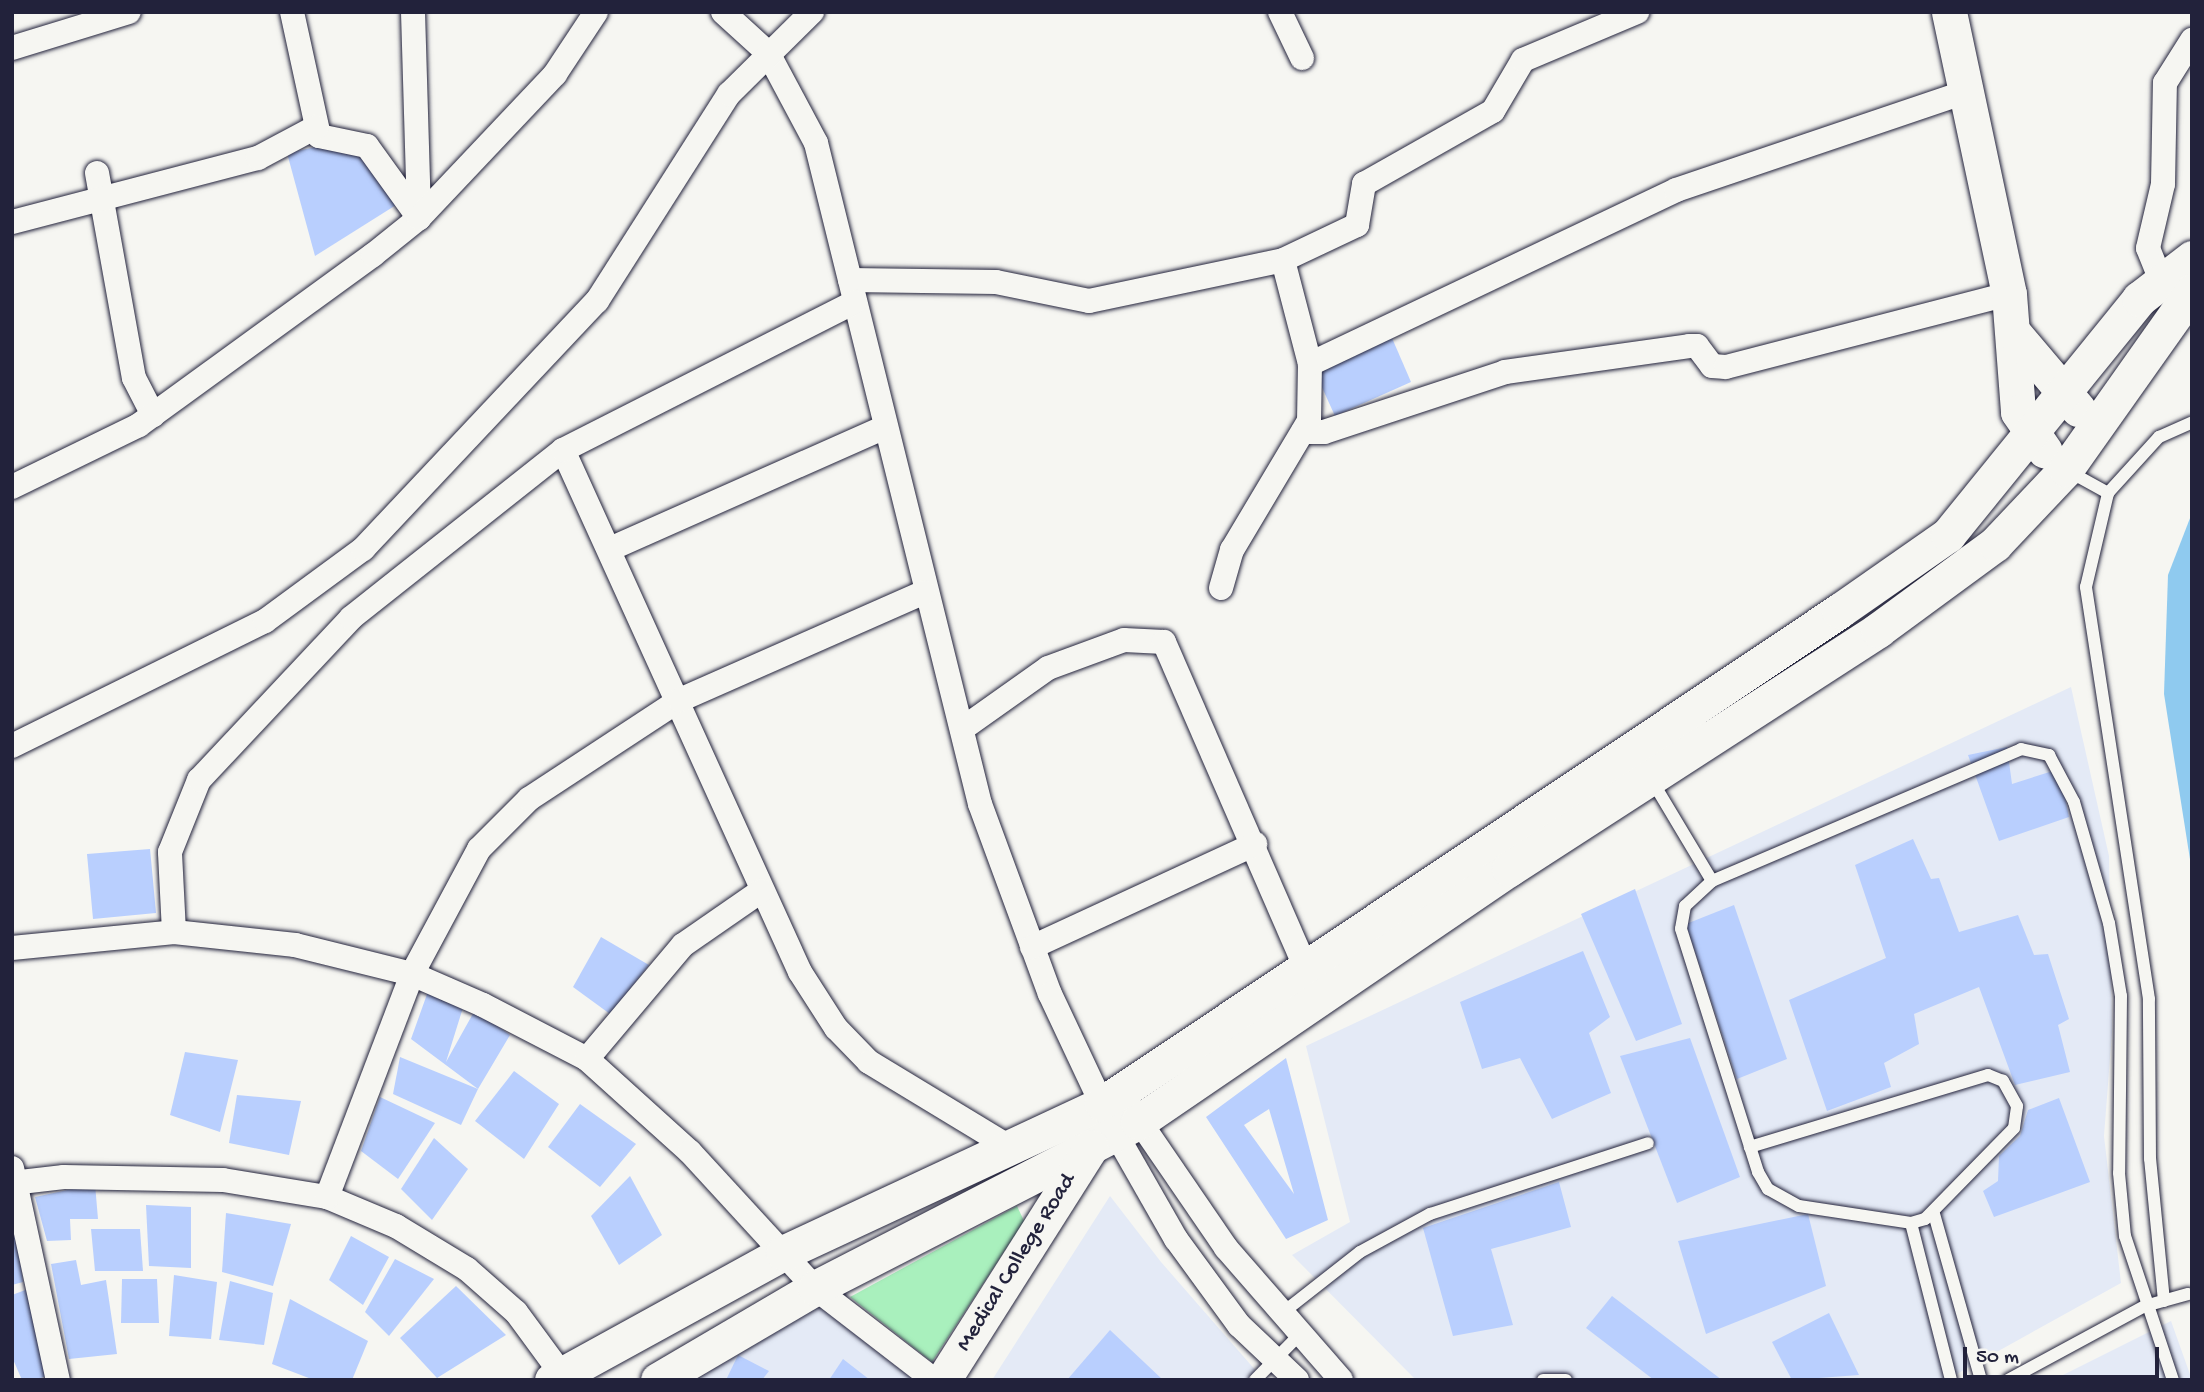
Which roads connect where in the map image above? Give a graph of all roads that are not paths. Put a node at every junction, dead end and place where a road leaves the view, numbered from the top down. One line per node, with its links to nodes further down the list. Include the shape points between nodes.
1 (129, 12): 12 (street)
2 (292, 12): 16 (street)
3 (413, 12): 19 (street)
4 (596, 12): 19 (street, via 555,74)
5 (723, 12): 13 (street)
6 (812, 12): 13 (street)
7 (1280, 12): 14 (street)
8 (1637, 12): 10 (street)
9 (1949, 12): 15 (main road)
10 (1582, 21): 22 (street, via 1517,65 1493,111 1368,180 1353,229)
11 (2192, 40): 23 (street, via 2165,83 2163,184 2148,248)
12 (12, 48)
13 (768, 53): 24 (street, via 816,143); 44 (street, via 708,122 597,301 363,549 265,621)
14 (1302, 58)
15 (1963, 93): 25 (main road); 27 (street, via 1676,190)
16 (316, 127): 18 (street, via 258,159); 19 (street, via 325,141 367,146)
17 (97, 173): 18 (street)
18 (103, 204): 20 (street); 29 (street, via 134,378)
19 (419, 218): 29 (street, via 307,307)
20 (12, 222)
21 (2192, 258): 23 (main road)
22 (1283, 260): 24 (street, via 1089,301 996,282); 27 (street)
23 (2176, 284): 28 (main road); 32 (main road)
24 (852, 291): 31 (street); 35 (street)
25 (2009, 294): 26 (main road); 33 (street, via 1726,367 1712,366 1697,346 1689,346 1505,372 1324,432)
26 (2013, 332): 28 (main road); 34 (main road, via 2018,412)
27 (1310, 364): 33 (street, via 1312,403)
28 (2064, 394): 32 (main road); 34 (main road)
29 (153, 415): 37 (street)
30 (2192, 422): 38 (lane, via 2159,437)
31 (885, 427): 39 (street); 41 (street)
32 (2097, 431): 36 (main road)
33 (1303, 432): 40 (street, via 1232,550)
34 (2031, 438): 36 (main road); 52 (main road, via 1948,535)
35 (563, 450): 39 (street); 49 (street, via 351,618 199,780 170,852)
36 (2066, 469): 38 (lane); 45 (main road, via 1985,551 1878,630)
37 (12, 487)
38 (2108, 493): 66 (lane, via 2086,587 2150,999 2150,1159)
39 (610, 550): 42 (street)
40 (1221, 588)
41 (923, 593): 42 (street); 43 (street)
42 (681, 700): 48 (street); 53 (street, via 529,799 479,849)
43 (962, 729): 46 (street, via 1048,668 1124,640 1155,638 1174,653); 50 (street, via 980,804)
44 (12, 746)
45 (1650, 778): 47 (lane); 55 (main road)
46 (1255, 844): 50 (street); 52 (street)
47 (1712, 881): 57 (lane, via 1685,906 1681,929); 67 (lane, via 2021,749 2049,755 2074,802 2109,923 2124,1060 2119,1173 2126,1236)
48 (761, 891): 54 (street, via 684,945); 58 (street, via 836,1028 901,1086)
49 (174, 932): 51 (street); 53 (street, via 295,945)
50 (1032, 947): 55 (street)
51 (12, 948)
52 (1305, 967): 55 (main road)
53 (412, 974): 54 (street); 60 (street)
54 (587, 1059): 63 (street, via 690,1152)
55 (1114, 1120): 58 (main road); 64 (main road); 68 (street); 70 (street, via 1199,1273); 75 (main road, Medical College Road)
56 (1648, 1143): 68 (lane, via 1430,1214 1360,1252)
57 (1750, 1147): 61 (lane, via 1972,1077 2003,1081 2017,1105 2014,1128); 62 (lane, via 1758,1172 1780,1198)
58 (1011, 1148): 63 (main road)
59 (13, 1178): 60 (street, via 223,1180); 72 (street)
60 (327, 1197): 71 (street, via 396,1226 467,1269 516,1312)
61 (1934, 1214): 62 (lane); 82 (lane)
62 (1911, 1223): 81 (lane)
63 (783, 1253): 64 (street); 71 (main road)
64 (815, 1288): 73 (main road); 74 (street)
65 (2188, 1294): 66 (lane)
66 (2164, 1301): 67 (lane)
67 (2145, 1306): 83 (lane); 84 (lane)
68 (1281, 1314): 69 (street)
69 (1300, 1335): 70 (lane); 78 (street)
70 (1275, 1359): 76 (lane); 77 (street)
71 (560, 1378)
72 (58, 1380)
73 (659, 1380)
74 (934, 1380)
75 (943, 1380)
76 (1255, 1380)
77 (1297, 1380)
78 (1341, 1380)
79 (1543, 1380): 80 (lane)
80 (1566, 1380)
81 (1951, 1380)
82 (1981, 1380)
83 (2008, 1380)
84 (2174, 1380)

